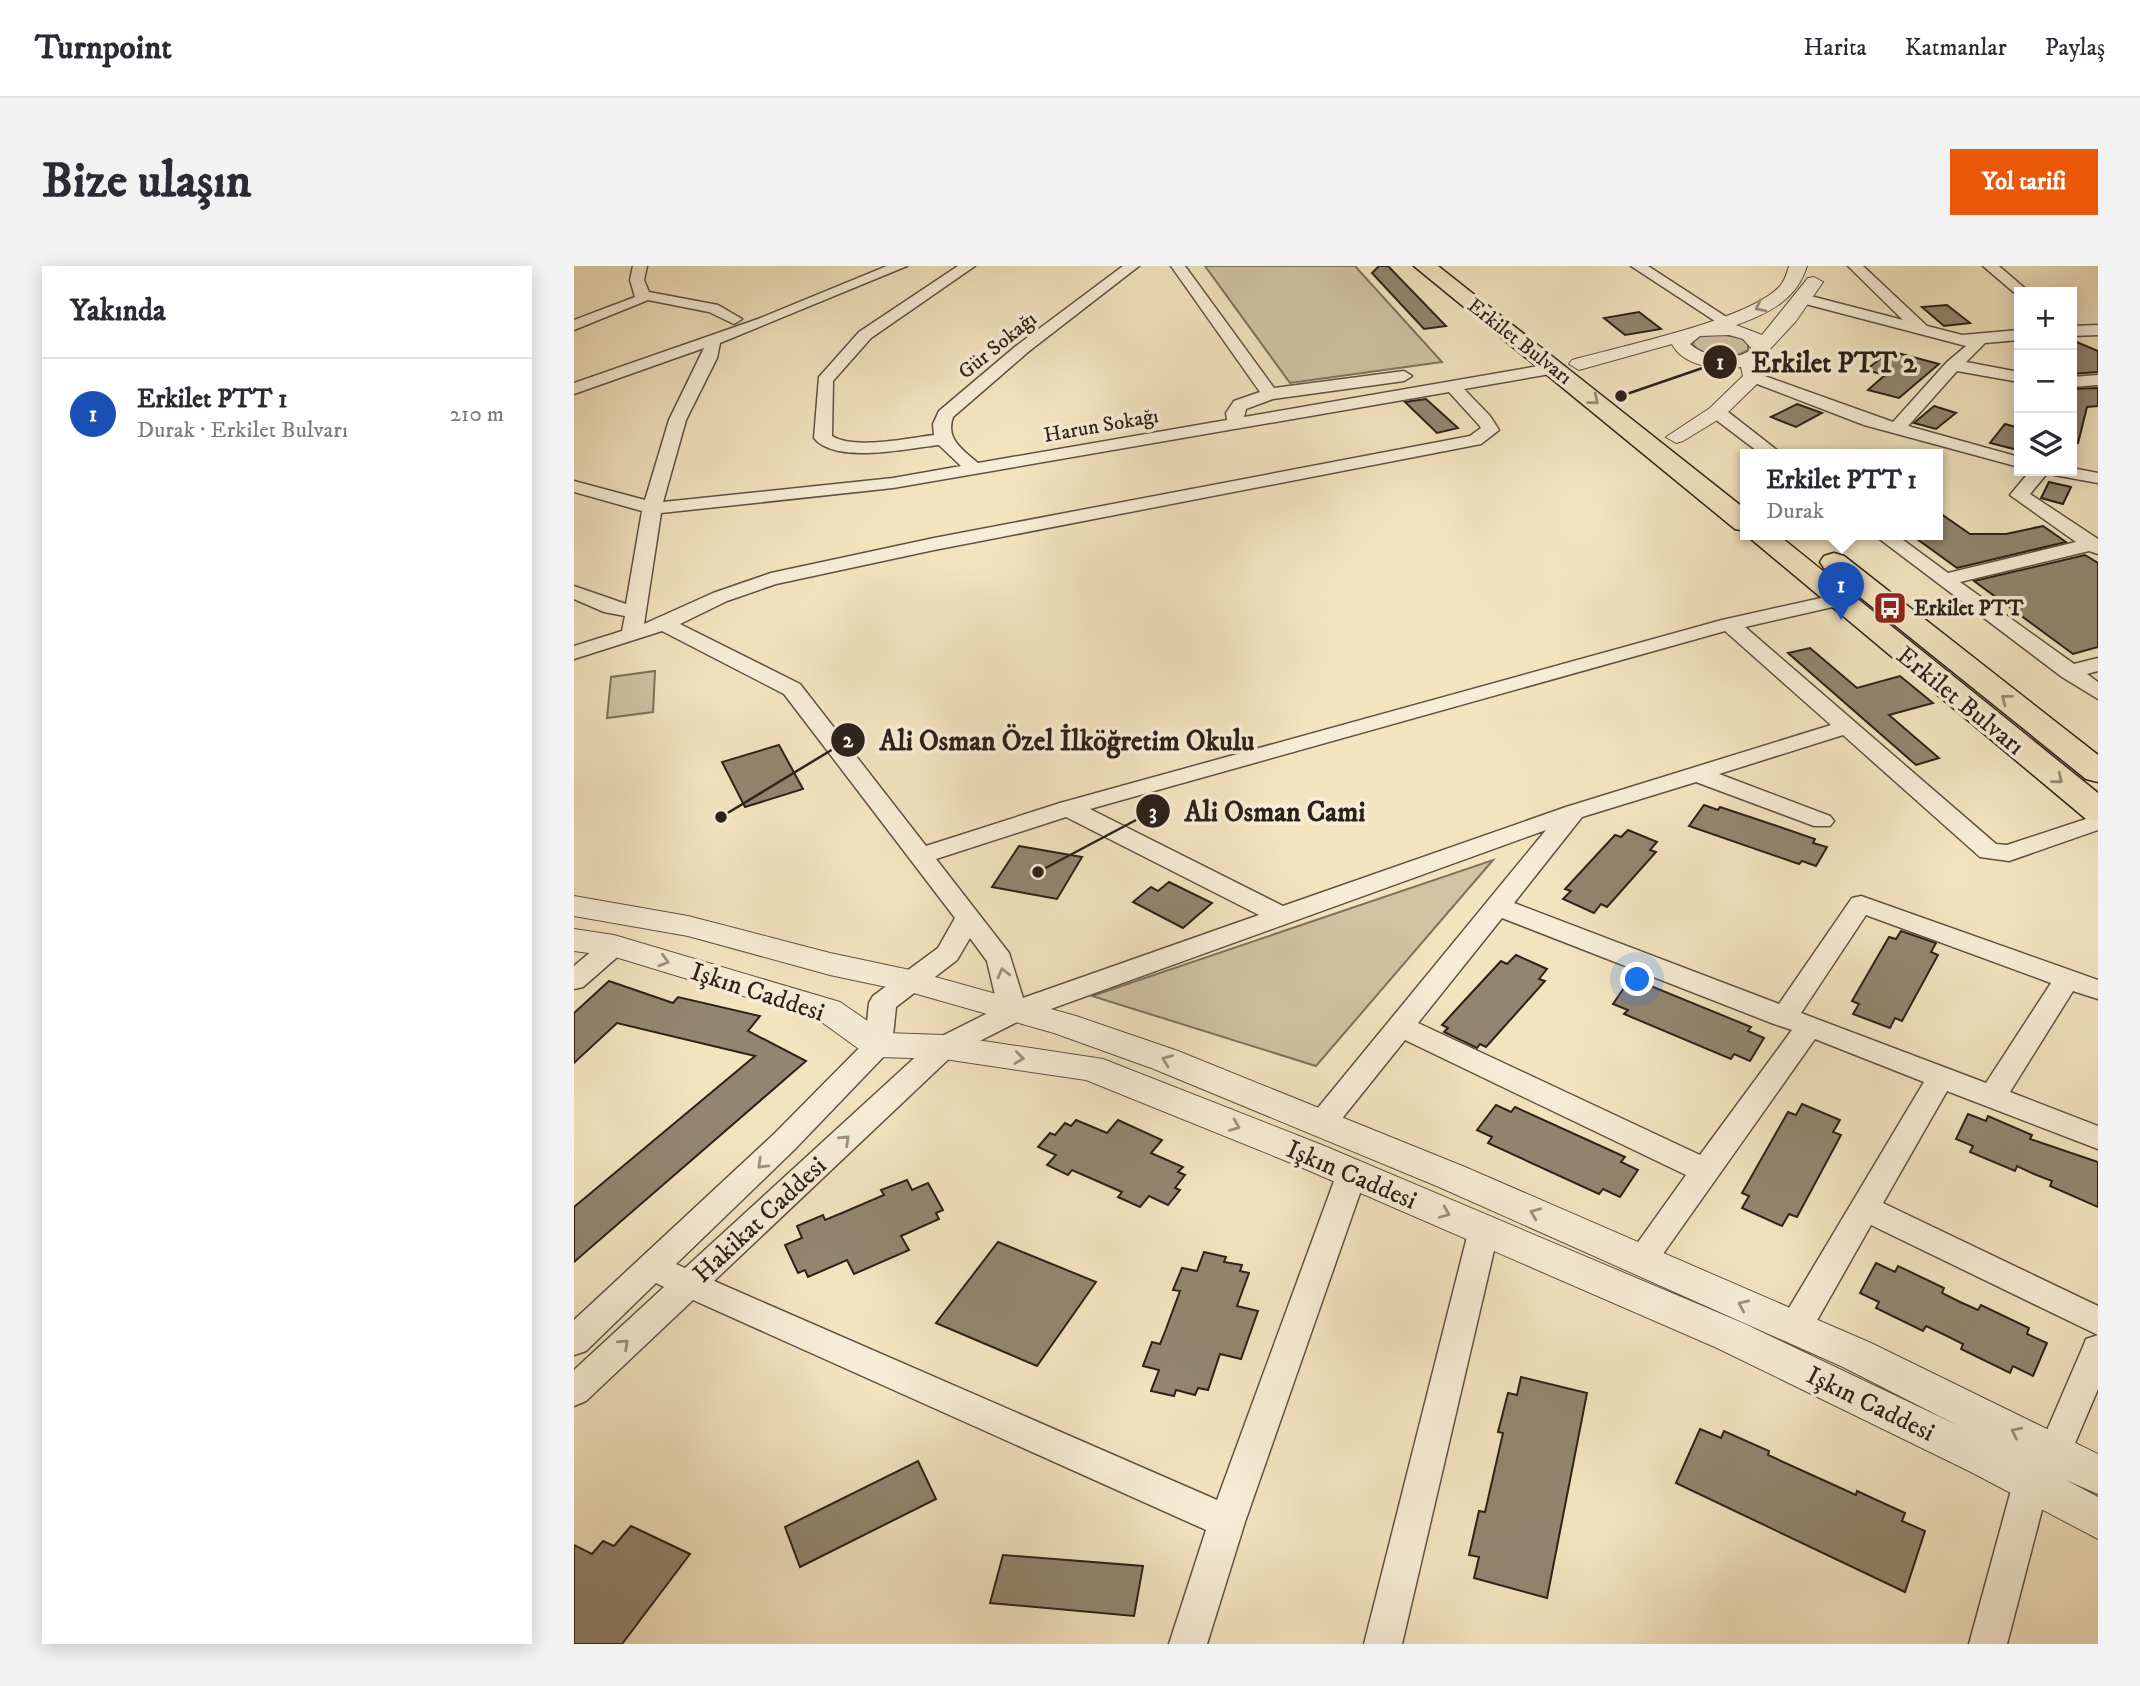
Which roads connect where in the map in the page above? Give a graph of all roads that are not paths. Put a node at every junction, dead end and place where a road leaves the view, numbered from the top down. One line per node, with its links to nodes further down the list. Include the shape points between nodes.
1 (640, 266): 14 (street, via 637,280)
2 (900, 266): 24 (street)
3 (968, 266): 39 (street, via 865,335 825,380 823,438 831,445)
4 (1132, 266): 39 (street, Gür Sokağı, via 1022,349 945,415)
5 (1178, 266): 35 (street)
6 (1425, 266): 27 (main road, Erkilet Bulvarı)
7 (1451, 266): 27 (main road, Erkilet Bulvarı)
8 (1638, 266): 17 (street)
9 (1798, 266): 17 (street, one-way to 17, via 1796,279 1786,292)
10 (1818, 266): 15 (street)
11 (1855, 266): 19 (street)
12 (1990, 266): 13 (street)
13 (2016, 287)
14 (643, 295): 16 (street, via 713,308); 18 (street, via 633,305)
15 (1803, 299): 19 (street); 26 (street)
16 (734, 319)
17 (1726, 322): 21 (street)
18 (574, 325)
19 (1923, 330): 25 (street)
20 (2098, 330): 22 (street)
21 (1696, 331): 26 (street, via 1741,332 1756,339); 26 (street, via 1681,339 1693,356); 27 (street)
22 (2077, 331)
23 (2014, 335): 25 (street)
24 (711, 339): 34 (street); 49 (street, via 713,346 665,457)
25 (1960, 340): 28 (street, via 1978,344)
26 (1755, 361): 36 (street); 38 (street)
27 (1568, 366): 29 (street, Harun Sokağı); 40 (main road, Erkilet Bulvarı, one-way to 40); 41 (main road, Erkilet Bulvarı)
28 (1953, 366): 30 (street); 38 (street)
29 (1527, 373): 33 (street, Harun Sokağı); 35 (street, via 1484,366)
30 (2014, 376)
31 (2098, 380): 32 (street)
32 (2077, 382)
33 (1452, 384): 37 (street, Harun Sokağı); 59 (street, via 1488,423 1490,430 1485,436 771,579)
34 (574, 389)
35 (1270, 394): 37 (street, via 1240,405 1234,413)
36 (1717, 412): 41 (street); 42 (street)
37 (1237, 424): 44 (street, Harun Sokağı)
38 (1896, 429): 43 (street)
39 (943, 439): 44 (street)
40 (1647, 444): 41 (main road); 50 (main road, Erkilet Bulvarı)
41 (1686, 445)
42 (1766, 449)
43 (2014, 461)
44 (976, 470): 49 (street, Harun Sokağı, via 711,505)
45 (2077, 474): 47 (street)
46 (2035, 476): 51 (street, via 2018,495)
47 (2098, 478)
48 (574, 486): 49 (street)
49 (652, 508): 58 (street)
50 (1740, 519)
51 (2096, 539): 55 (street)
52 (1766, 540): 57 (main road, Erkilet Bulvarı)
53 (1806, 540): 67 (main road, Erkilet Bulvarı, one-way to 53)
54 (1890, 540): 55 (street)
55 (1944, 580): 64 (street)
56 (574, 592): 58 (street, via 611,608)
57 (1839, 600): 60 (street); 70 (main road, Erkilet Bulvarı, one-way to 70)
58 (636, 611): 61 (street)
59 (664, 624): 61 (street); 74 (street, via 792,689)
60 (1729, 624): 66 (street); 69 (street)
61 (632, 636): 62 (street)
62 (574, 653)
63 (2098, 664): 64 (street)
64 (2070, 672): 65 (street)
65 (2098, 692)
66 (1846, 727): 68 (street); 73 (street, via 1989,851 2009,853)
67 (2098, 772)
68 (1694, 773): 71 (street); 72 (street)
69 (1068, 808): 74 (street); 77 (street)
70 (2098, 811)
71 (1574, 812): 76 (street); 77 (street)
72 (1822, 821)
73 (2098, 822)
74 (921, 856): 78 (street)
75 (574, 906): 83 (street, Işkın Caddesi, via 688,926)
76 (1497, 906): 86 (street); 87 (street)
77 (1279, 915): 85 (street)
78 (968, 918): 83 (street, via 948,954); 85 (street, one-way to 78, via 999,959)
79 (574, 940): 80 (street, Işkın Caddesi)
80 (614, 946): 82 (street); 88 (street, Işkın Caddesi, one-way to 88, via 828,1010)
81 (2067, 979): 84 (street); 86 (street, via 1861,904); 91 (street)
82 (574, 981)
83 (910, 981): 85 (street, Işkın Caddesi); 88 (street, via 883,1003)
84 (2098, 990)
85 (1013, 1012): 89 (street); 92 (street, Işkın Caddesi, one-way to 85, via 1155,1056 1064,1024)
86 (1796, 1022): 90 (street); 94 (street)
87 (1400, 1027): 92 (street); 94 (street)
88 (878, 1045): 89 (street, Işkın Caddesi); 99 (street, Hakikat Caddesi, one-way to 99)
89 (944, 1047): 95 (street, Işkın Caddesi, one-way to 95, via 1091,1068); 100 (street, Hakikat Caddesi, one-way to 89)
90 (1941, 1077): 91 (street); 96 (street)
91 (1992, 1097): 93 (street)
92 (1322, 1124): 98 (street, Işkın Caddesi, one-way to 92)
93 (2098, 1138)
94 (1706, 1171): 98 (street)
95 (1352, 1173): 97 (street, Işkın Caddesi, one-way to 97); 110 (street)
96 (1865, 1208): 101 (street); 102 (street)
97 (1484, 1229): 108 (street, Işkın Caddesi, via 1731,1336); 112 (street)
98 (1642, 1259): 102 (street, Işkın Caddesi, one-way to 98)
99 (653, 1268): 100 (street); 103 (street, Hakikat Caddesi)
100 (689, 1284): 105 (street, Hakikat Caddesi, one-way to 100); 110 (street)
101 (2098, 1321)
102 (1795, 1328): 106 (street, Işkın Caddesi, one-way to 102)
103 (574, 1341)
104 (2098, 1349): 106 (street)
105 (574, 1391)
106 (2055, 1451): 107 (street, Işkın Caddesi)
107 (2098, 1475)
108 (2031, 1483): 109 (street, Işkın Caddesi); 113 (street)
109 (2098, 1519)
110 (1227, 1522): 111 (street)
111 (1188, 1644)
112 (1383, 1644)
113 (1988, 1644)

